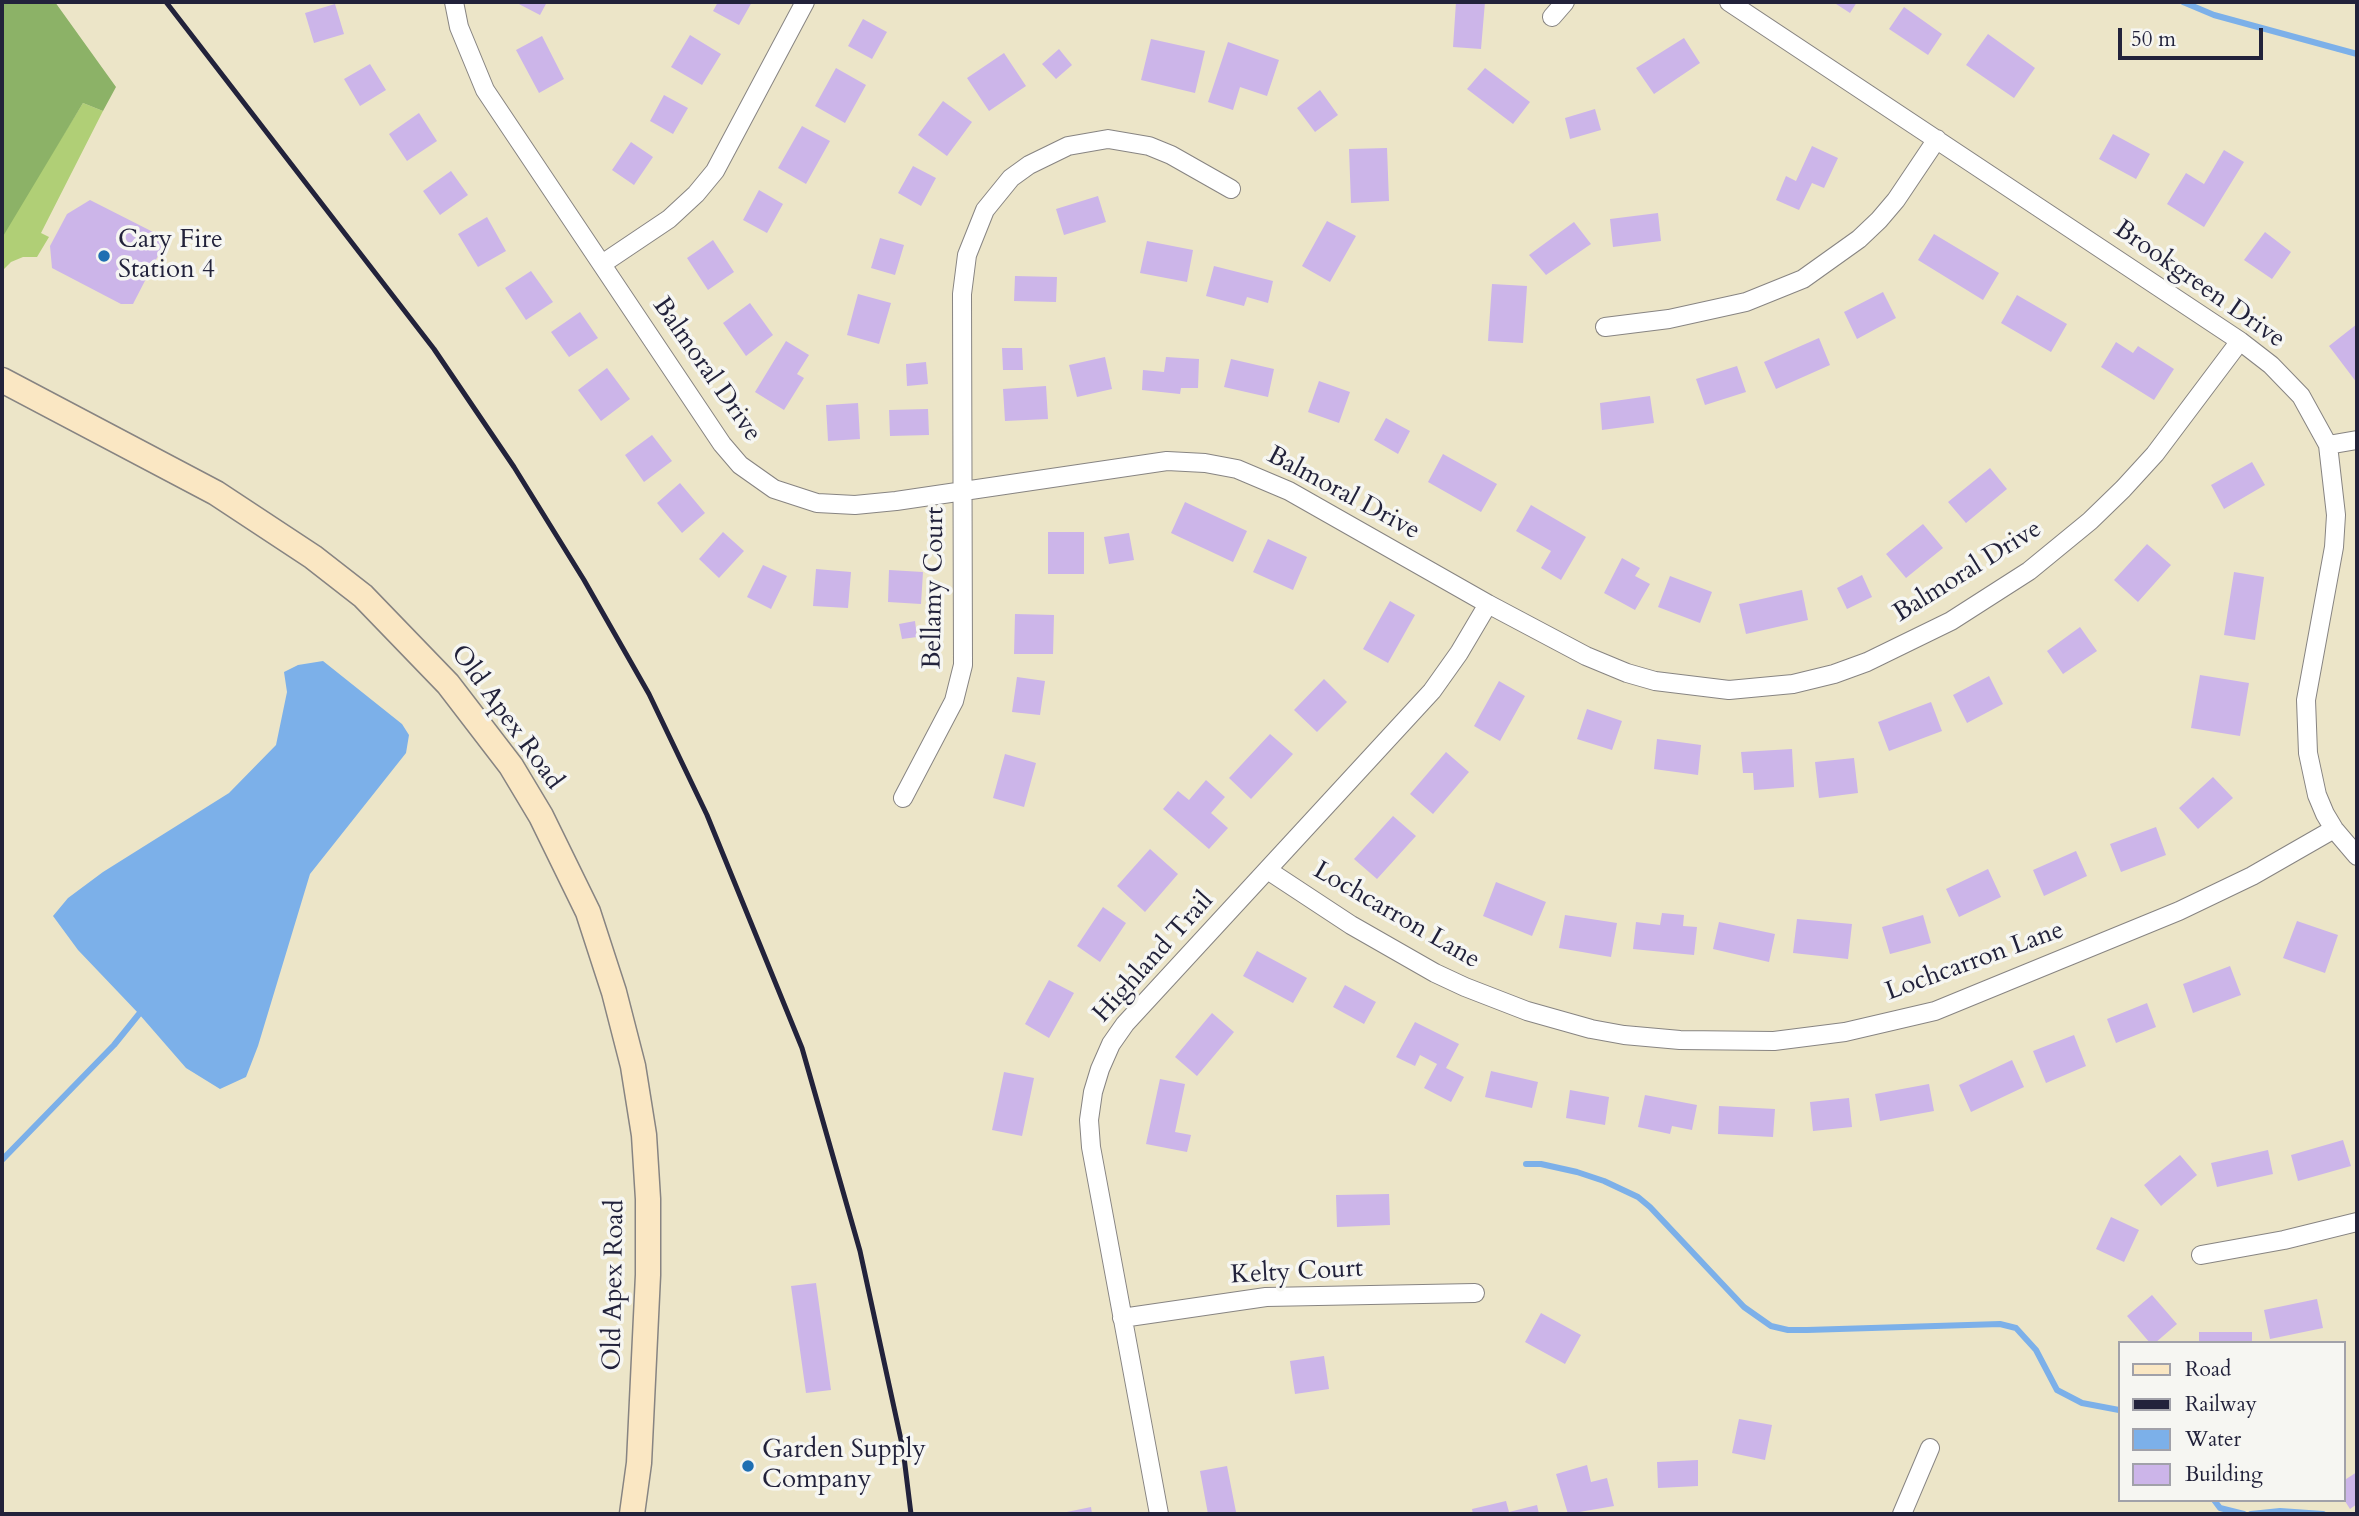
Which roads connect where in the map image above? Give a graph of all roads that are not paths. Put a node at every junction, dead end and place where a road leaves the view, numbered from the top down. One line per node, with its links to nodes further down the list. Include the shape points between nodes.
1 (454, 2): 8 (street, Balmoral Drive, via 459,27 485,90)
2 (805, 2): 8 (street, via 715,171 669,219)
3 (1565, 2): 5 (street)
4 (1729, 2): 6 (street, Brookgreen Drive)
5 (1552, 17)
6 (1937, 139): 9 (street, via 1879,219 1803,279 1746,302); 10 (street, Brookgreen Drive)
7 (1231, 189): 14 (street, Bellamy Court, via 1149,146 1108,139 1049,154 1011,178 995,195 967,255 962,294)
8 (601, 264): 14 (street, Balmoral Drive, via 716,436 756,478 796,498 833,506)
9 (1605, 327)
10 (2240, 341): 13 (street, Brookgreen Drive, via 2288,381); 15 (street, Balmoral Drive, via 2155,454 2090,521 2039,563 1951,621 1834,674 1752,689 1654,681 1586,656)
11 (2, 380): 25 (main road, Old Apex Road, via 216,493 363,596 449,684 511,766 541,816 587,912 614,992 644,1135 648,1275 639,1463)
12 (2357, 440): 13 (street)
13 (2328, 445): 17 (street, Brookgreen Drive, via 2336,515 2334,547 2306,700 2306,727 2317,794)
14 (962, 491): 15 (street, Balmoral Drive, via 1167,461 1237,469 1289,491); 16 (street, Bellamy Court, via 964,665 954,701)
15 (1488, 604): 19 (street, Highland Trail, via 1432,691)
16 (903, 799)
17 (2334, 830): 18 (street, Brookgreen Drive); 19 (street, Lochcarron Lane, via 2179,911 1935,1011 1845,1032 1774,1041 1624,1035 1527,1011 1425,968)
18 (2357, 856)
19 (1269, 871): 23 (street, Highland Trail, via 1125,1024 1100,1069 1089,1120 1091,1147)
20 (2357, 1222): 21 (street)
21 (2201, 1255)
22 (1475, 1293): 23 (street, Kelty Court, via 1266,1297)
23 (1122, 1318): 26 (street, Highland Trail)
24 (1930, 1448): 27 (street)
25 (632, 1514)
26 (1159, 1514)
27 (1902, 1514)

